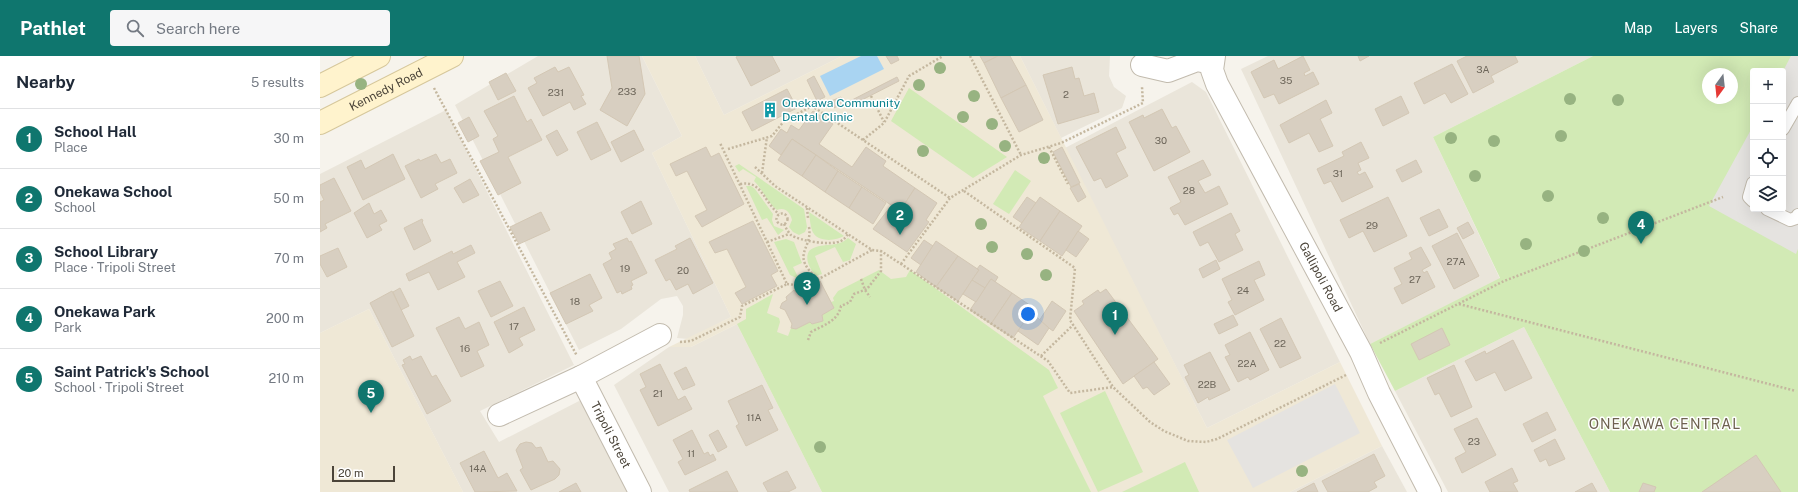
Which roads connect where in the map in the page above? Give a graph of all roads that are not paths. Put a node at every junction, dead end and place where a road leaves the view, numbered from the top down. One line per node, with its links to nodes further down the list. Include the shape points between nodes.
1 (379, 56): 5 (main road)
2 (452, 56): 7 (main road, Kennedy Road)
3 (1213, 59): 4 (street, via 1197,60 1168,70); 15 (street, Gallipoli Road, via 1212,70 1217,84 1361,352)
4 (1142, 65)
5 (320, 86)
6 (1798, 102): 8 (lane)
7 (320, 123)
8 (1786, 124)
9 (1773, 212): 10 (lane, via 1790,220)
10 (1798, 215)
11 (660, 335): 12 (street)
12 (581, 377): 13 (street); 14 (street, Tripoli Street)
13 (499, 416)
14 (640, 492)
15 (1430, 492)

